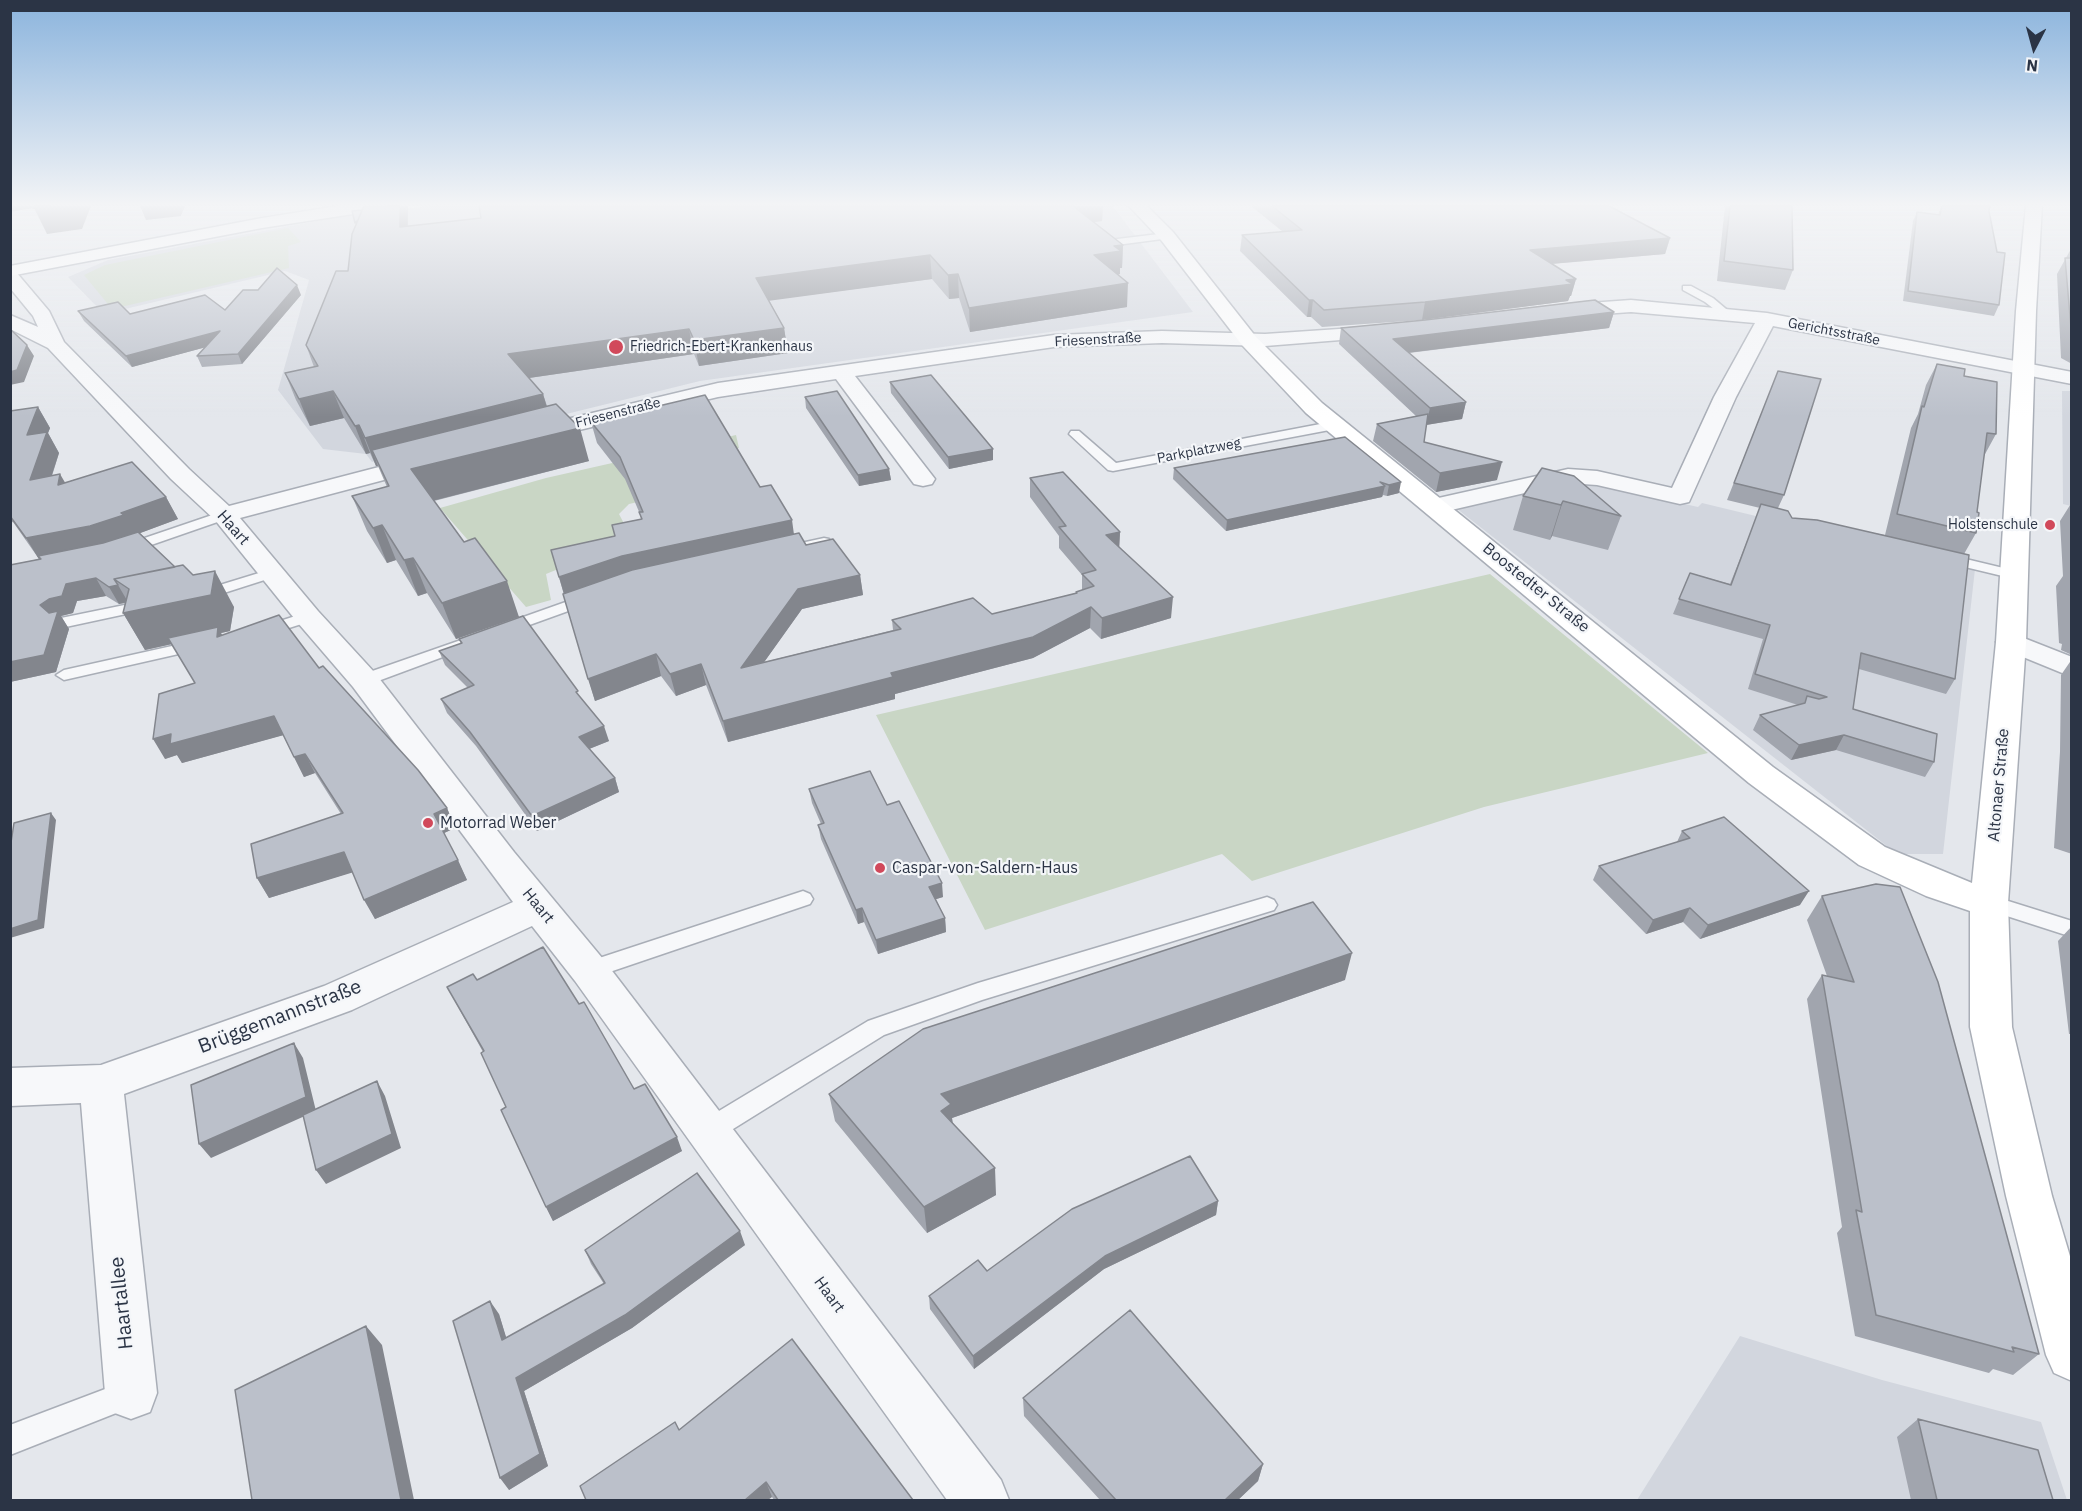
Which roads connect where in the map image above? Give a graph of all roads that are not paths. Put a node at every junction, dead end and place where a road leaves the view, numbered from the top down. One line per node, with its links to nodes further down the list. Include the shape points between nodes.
1 (10, 276): 11 (street, Haart, via 42,315)
2 (1198, 276): 10 (main road, Boostedter Straße)
3 (2029, 276): 12 (main road, Altonaer Straße)
4 (1687, 288): 6 (lane)
5 (1547, 313): 6 (street, Gerichtsstraße, via 1631,306)
6 (1727, 314): 7 (street, Gerichtsstraße)
7 (1767, 319): 12 (street, Gerichtsstraße); 20 (street, via 1725,397 1680,497 1597,478 1568,476)
8 (10, 321): 11 (street, Haart)
9 (1400, 331): 10 (street)
10 (1249, 341): 13 (street, Friesenstraße, via 1151,337 1054,341); 15 (main road, Boostedter Straße, via 1314,408)
11 (55, 345): 21 (street, Haart)
12 (2023, 369): 14 (street, Gerichtsstraße); 27 (main road, Altonaer Straße)
13 (842, 372): 17 (street, Friesenstraße, via 670,400); 19 (street)
14 (2072, 378)
15 (1336, 425): 16 (lane, Parkplatzweg, via 1113,467); 20 (main road, Boostedter Straße)
16 (1075, 434)
17 (515, 439)
18 (447, 456): 21 (street)
19 (923, 479)
20 (1434, 506): 40 (main road, Boostedter Straße, via 1761,775 1872,856)
21 (224, 515): 24 (lane); 26 (street, Haart)
22 (824, 542): 23 (lane)
23 (768, 554)
24 (107, 555)
25 (1934, 555): 27 (lane)
26 (272, 573): 29 (lane); 31 (street, Haart)
27 (2015, 575): 35 (main road, Altonaer Straße)
28 (611, 592): 38 (lane)
29 (188, 598)
30 (165, 602): 32 (lane)
31 (308, 617): 33 (lane); 38 (street, Haart)
32 (61, 623)
33 (251, 634)
34 (216, 642): 37 (lane)
35 (2011, 642): 36 (street); 40 (main road, Altonaer Straße)
36 (2072, 668)
37 (64, 675)
38 (364, 680): 42 (street, Haart)
39 (803, 899): 44 (lane)
40 (1989, 903): 43 (lane); 48 (main road, Altonaer Straße, via 1991,1027 2029,1196)
41 (1267, 905): 47 (lane, via 978,992 876,1028)
42 (539, 906): 44 (street, Haart); 45 (street, Brüggemannstraße, via 338,998)
43 (2072, 929)
44 (589, 970): 47 (street, Haart)
45 (101, 1084): 46 (street, Brüggemannstraße); 49 (street, Haartallee)
46 (10, 1087)
47 (708, 1131): 51 (street, Haart)
48 (2072, 1354)
49 (131, 1393): 50 (lane, Haartallee)
50 (10, 1440)
51 (981, 1500)

